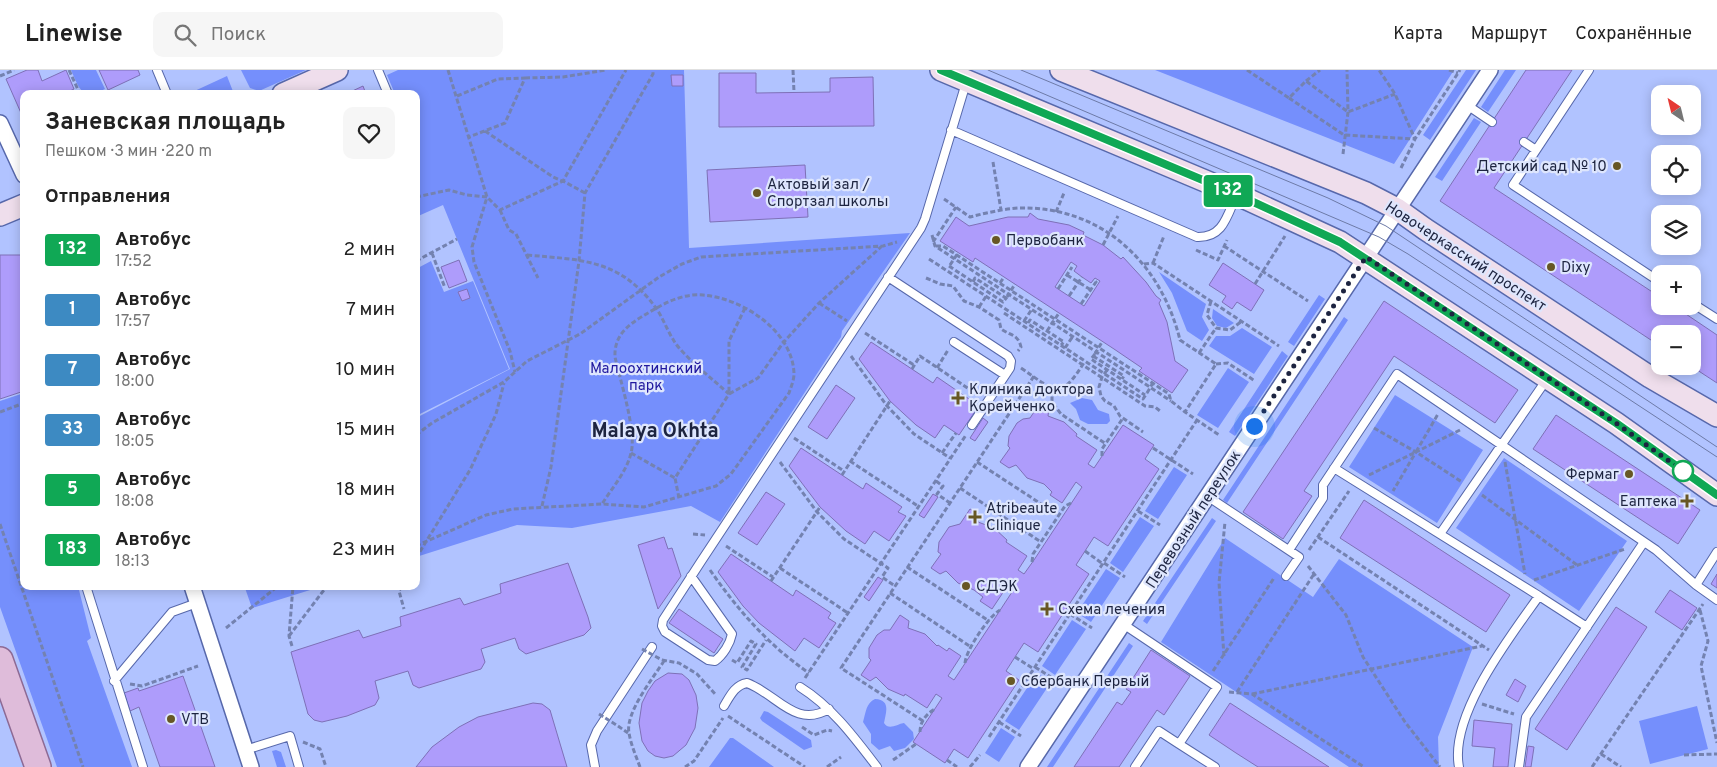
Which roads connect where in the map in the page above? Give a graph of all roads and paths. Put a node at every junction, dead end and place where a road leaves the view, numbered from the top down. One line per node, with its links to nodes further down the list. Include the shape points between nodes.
1 (14, 70): 21 (path)
2 (69, 70): 25 (path)
3 (157, 70): 26 (lane)
4 (337, 70): 27 (main road)
5 (378, 70): 28 (lane)
6 (448, 70): 31 (path)
7 (606, 70): 22 (path)
8 (626, 70): 48 (path)
9 (653, 70): 49 (path)
10 (793, 70): 29 (path)
11 (941, 70): 23 (main road)
12 (1061, 70): 57 (main road, Новочеркасский проспект, via 1366,193)
13 (1247, 70): 32 (path)
14 (1320, 70): 24 (path)
15 (1347, 70): 34 (path)
16 (1379, 70): 30 (path)
17 (1449, 70): 20 (path)
18 (1490, 70): 33 (street, Перевозный переулок)
19 (1589, 70): 43 (lane)
20 (1459, 71): 41 (path)
21 (0, 76)
22 (526, 78): 31 (path, via 498,78); 38 (path, via 505,123)
23 (966, 81): 37 (lane); 51 (main road)
24 (1306, 81): 32 (path); 34 (path)
25 (78, 90)
26 (165, 90)
27 (292, 90)
28 (386, 90)
29 (794, 92)
30 (1395, 94): 34 (path); 41 (path)
31 (457, 96): 40 (path)
32 (1289, 98): 39 (path)
33 (1467, 105): 35 (lane); 57 (street, Перевозный переулок)
34 (1348, 112): 39 (path)
35 (1492, 122)
36 (0, 123): 46 (street)
37 (951, 130): 51 (lane, via 1198,238 1207,238 1222,228); 87 (lane, via 925,219)
38 (485, 131): 40 (path); 48 (path)
39 (1344, 135): 41 (path); 44 (path)
40 (469, 137): 53 (path)
41 (1415, 138): 47 (path)
42 (1524, 142): 43 (lane)
43 (1536, 150): 86 (lane, via 1513,185)
44 (1343, 154)
45 (993, 162): 59 (path)
46 (20, 166)
47 (1401, 168)
48 (563, 181): 49 (path); 58 (path)
49 (585, 193): 78 (path)
50 (1064, 193): 60 (path)
51 (1236, 194): 75 (main road)
52 (420, 195): 53 (path, via 449,190)
53 (488, 197): 58 (path); 145 (path, via 472,247 474,262)
54 (943, 199): 56 (path)
55 (20, 207): 61 (main road)
56 (956, 207): 59 (path, via 970,217); 68 (path)
57 (1398, 209): 75 (street, Перевозный переулок); 165 (main road, Новочеркасский проспект, via 1650,377)
58 (500, 210): 74 (path, via 509,230 516,234)
59 (1001, 210): 60 (path)
60 (1056, 212): 63 (path, via 1075,217)
61 (0, 215)
62 (1118, 216): 63 (path)
63 (1110, 234): 70 (path); 80 (path)
64 (1164, 236): 79 (path)
65 (1285, 236): 84 (path)
66 (457, 239): 73 (path)
67 (900, 241): 69 (path)
68 (932, 243)
69 (883, 246): 100 (path, via 701,257 682,264); 108 (path)
70 (1103, 246)
71 (1224, 246): 84 (path)
72 (958, 252): 81 (path, bridge)
73 (432, 253): 76 (path); 97 (path)
74 (527, 255): 78 (path); 90 (path)
75 (1366, 257): 149 (main road); 195 (street, Перевозный переулок)
76 (420, 259)
77 (929, 259): 83 (path)
78 (579, 261): 100 (path, via 610,268 628,277); 128 (path)
79 (1153, 263): 80 (path); 106 (path)
80 (1144, 264): 136 (path, via 1167,300 1180,340)
81 (950, 265): 83 (path); 93 (path)
82 (1072, 267): 85 (path)
83 (947, 270): 102 (path)
84 (1263, 272): 96 (path); 107 (path)
85 (1067, 274): 99 (path); 101 (path, bridge)
86 (1651, 276)
87 (888, 277): 139 (lane, via 1008,356); 222 (lane)
88 (1004, 277): 94 (path)
89 (1082, 277): 103 (path)
90 (538, 278)
91 (926, 278): 110 (path, via 953,286 964,301)
92 (1093, 280): 101 (path, via 1096,282)
93 (973, 282): 102 (path); 105 (path, via 975,278)
94 (1000, 283): 104 (path); 104 (path, via 943,246 935,246)
95 (1015, 284): 105 (path, bridge)
96 (1255, 284)
97 (445, 288)
98 (1022, 289): 104 (path)
99 (1058, 289)
100 (642, 290): 111 (path); 128 (path)
101 (1090, 290): 109 (path)
102 (988, 295): 105 (path, via 1003,302); 110 (path); 115 (path)
103 (1069, 296)
104 (1017, 297): 113 (path); 120 (path)
105 (1006, 298)
106 (1211, 301): 121 (path); 123 (path, via 1208,315)
107 (1308, 301)
108 (819, 303): 117 (path); 131 (path)
109 (1081, 304)
110 (980, 307): 119 (path)
111 (656, 308): 112 (path, via 682,297 703,295); 155 (path, via 674,342); 180 (path, via 626,328 614,347 630,424)
112 (745, 308): 131 (path, via 772,327); 155 (path, via 729,341)
113 (1032, 309): 120 (path); 122 (path)
114 (1701, 309): 118 (lane)
115 (1005, 311): 119 (path); 122 (path); 124 (path)
116 (1058, 313): 120 (path)
117 (839, 316)
118 (1717, 319)
119 (999, 320): 139 (path, via 1001,329 1019,340 1021,347)
120 (1054, 321): 124 (path); 125 (path); 132 (path)
121 (1242, 321): 123 (path, via 1230,330); 133 (path)
122 (1026, 322): 124 (path)
123 (1216, 328): 136 (path)
124 (1044, 335): 134 (path); 141 (path)
125 (1073, 336): 132 (path); 134 (path)
126 (1095, 337): 132 (path)
127 (873, 338): 143 (path, via 913,367 920,356)
128 (566, 341): 145 (path, via 528,361); 201 (path, via 551,467)
129 (954, 342): 143 (path); 146 (lane)
130 (1102, 342): 137 (path, bridge)
131 (783, 343): 155 (path, via 758,378); 196 (path, via 793,363 794,377 789,393 725,481)
132 (1090, 345): 138 (path); 158 (path)
133 (1279, 346)
134 (1063, 347): 141 (path)
135 (1114, 349): 138 (path)
136 (1199, 352): 142 (path)
137 (1094, 355): 144 (path, via 1091,359); 150 (path, via 1124,376)
138 (1110, 355): 158 (path, via 1168,394)
139 (1011, 362): 146 (lane); 148 (path)
140 (855, 363): 161 (path)
141 (1084, 363): 147 (path); 154 (path, via 1069,385)
142 (1216, 364): 152 (path, via 1228,363); 164 (path)
143 (937, 368): 159 (path, via 980,396)
144 (1107, 370): 147 (path); 150 (path)
145 (515, 372): 153 (path)
146 (1005, 375): 170 (lane)
147 (1103, 375): 156 (path, via 1143,399); 162 (path, via 1145,406); 166 (path, via 1099,387 1101,396)
148 (1034, 376): 154 (path); 186 (path)
149 (1548, 378): 177 (lane); 194 (main road)
150 (1122, 379): 156 (path)
151 (1154, 381): 156 (path, bridge)
152 (1255, 381)
153 (504, 382): 171 (path); 215 (path, via 496,414 470,470)
154 (1052, 389): 176 (path, via 1052,402 1061,414)
155 (729, 394): 190 (path)
156 (1146, 394)
157 (890, 401): 161 (path)
158 (1171, 401): 164 (path)
159 (976, 402)
160 (20, 404): 163 (path)
161 (887, 406): 181 (path, via 914,434); 185 (path)
162 (1160, 411)
163 (0, 412)
164 (1185, 412): 167 (path)
165 (1717, 416)
166 (1123, 418): 172 (path); 176 (path)
167 (1198, 420): 174 (path); 184 (path)
168 (1365, 422): 169 (lane, via 1398,374); 179 (path); 187 (lane)
169 (1471, 424): 177 (lane); 179 (path)
170 (972, 425): 183 (path)
171 (420, 432)
172 (1143, 432)
173 (956, 433): 181 (path)
174 (1220, 435)
175 (803, 444): 185 (path, via 843,473)
176 (1106, 444): 182 (path)
177 (1502, 445): 193 (lane); 208 (path); 214 (lane)
178 (1153, 448): 184 (path)
179 (1416, 452): 193 (path); 197 (path)
180 (631, 453): 190 (path); 200 (path)
181 (942, 453): 183 (path)
182 (1102, 456)
183 (950, 458): 191 (path)
184 (1171, 460): 189 (path); 205 (path)
185 (850, 461): 202 (path)
186 (977, 462): 192 (path); 207 (path)
187 (1334, 468): 197 (lane); 219 (lane, via 1323,485 1323,498)
188 (785, 469): 206 (path)
189 (1193, 474)
190 (675, 478): 196 (path)
191 (935, 481): 198 (path, via 942,486 937,494); 202 (path)
192 (960, 488): 198 (path); 213 (path)
193 (1472, 488): 208 (path); 211 (lane)
194 (1717, 495)
195 (1207, 496): 204 (lane); 257 (street, Перевозный переулок)
196 (679, 498): 200 (path, via 644,507)
197 (1387, 501): 211 (lane)
198 (950, 503): 228 (path)
199 (1071, 503): 207 (path)
200 (602, 504): 201 (path)
201 (542, 506): 215 (path, via 486,515)
202 (918, 506): 225 (path)
203 (820, 507): 206 (path)
204 (1227, 509): 219 (lane); 269 (path, via 1219,583)
205 (1138, 511): 210 (path); 224 (path)
206 (817, 512): 225 (path, via 844,539); 229 (path)
207 (1058, 515): 213 (path)
208 (1515, 518): 227 (path); 227 (path, via 1527,582)
209 (0, 524): 234 (path)
210 (1160, 525)
211 (1440, 534): 246 (lane)
212 (1318, 537): 264 (path)
213 (1041, 542): 223 (path)
214 (1644, 542): 227 (path); 235 (lane); 258 (lane)
215 (424, 543): 216 (path); 217 (path)
216 (420, 544)
217 (420, 550)
218 (733, 550): 229 (path, via 772,579)
219 (1289, 550): 232 (lane, via 1299,557)
220 (1085, 551): 224 (path)
221 (1717, 552): 235 (lane)
222 (703, 559): 231 (lane); 255 (path)
223 (1032, 562)
224 (1104, 563): 233 (path); 254 (path)
225 (881, 564): 236 (path, via 888,568 882,577); 252 (path)
226 (1306, 564): 230 (path)
227 (1577, 565)
228 (907, 567): 236 (path); 256 (path)
229 (780, 568): 252 (path)
230 (1314, 574): 277 (path, via 1346,615); 285 (path)
231 (691, 576): 231 (lane, via 732,634 731,641 715,661 665,632 662,626)
232 (1286, 576): 269 (path, via 1279,570)
233 (1126, 577)
234 (20, 583)
235 (1696, 585): 245 (lane)
236 (895, 586): 244 (path)
237 (23, 590): 316 (path)
238 (87, 590): 280 (lane)
239 (193, 590): 248 (street)
240 (273, 590): 259 (path)
241 (293, 590): 261 (path)
242 (324, 590): 261 (path)
243 (400, 590): 249 (path)
244 (890, 593): 266 (path); 295 (path, via 841,668)
245 (1709, 595): 247 (lane); 250 (path)
246 (1539, 596): 258 (lane); 270 (lane)
247 (1717, 600)
248 (197, 603): 280 (lane, via 172,612); 307 (street)
249 (404, 609)
250 (1700, 609): 304 (path, via 1708,641 1701,666); 308 (path)
251 (1000, 610): 256 (path)
252 (848, 613): 278 (path)
253 (750, 614): 255 (path)
254 (1070, 614): 260 (path); 276 (path)
255 (746, 618): 262 (path)
256 (989, 621): 266 (path)
257 (1123, 624): 279 (lane); 329 (street, Перевозный переулок)
258 (1587, 627): 294 (lane)
259 (226, 628)
260 (1092, 628)
261 (289, 636): 263 (path)
262 (766, 640): 268 (path, via 747,670 742,667 756,644 751,641 737,664 732,660); 278 (path)
263 (292, 646)
264 (1482, 646): 270 (path); 277 (path)
265 (652, 647): 321 (lane, via 596,731 592,745)
266 (972, 647): 274 (path)
267 (642, 649): 273 (path, bridge)
268 (736, 653)
269 (1224, 656): 279 (path)
270 (1499, 656): 287 (lane)
271 (1015, 657): 276 (path)
272 (0, 660): 315 (main road)
273 (663, 660): 288 (path, via 679,663 697,674); 293 (path)
274 (965, 663)
275 (198, 666): 282 (path)
276 (1035, 668): 281 (path); 296 (path)
277 (1371, 669): 286 (path); 333 (path, via 1404,722)
278 (809, 673): 283 (path)
279 (1207, 680): 284 (lane)
280 (114, 681): 317 (lane)
281 (1057, 681)
282 (142, 686)
283 (800, 686): 290 (lane)
284 (1217, 687): 285 (path); 306 (lane)
285 (1237, 692): 286 (path)
286 (1252, 694): 332 (path)
287 (1472, 701): 294 (path); 334 (lane, via 1459,736)
288 (724, 706): 290 (lane, via 735,689 746,682 798,714 809,716)
289 (626, 709): 293 (path)
290 (829, 709): 326 (lane)
291 (935, 709): 295 (path)
292 (599, 714): 300 (path, bridge)
293 (633, 714): 300 (path)
294 (1526, 717): 335 (lane)
295 (922, 721): 299 (path)
296 (999, 722): 302 (path); 303 (path)
297 (799, 725): 298 (path, via 814,735 827,730)
298 (836, 731)
299 (920, 732)
300 (628, 733): 322 (path)
301 (290, 736): 307 (lane); 319 (lane); 320 (path, via 320,748)
302 (1021, 736)
303 (989, 737)
304 (1717, 743)
305 (916, 744): 313 (path)
306 (1179, 744): 330 (lane, via 1159,731); 331 (lane)
307 (245, 750): 318 (street)
308 (1601, 754): 336 (path); 337 (path)
309 (1717, 754): 311 (path)
310 (980, 755): 328 (path)
311 (1684, 755)
312 (841, 757): 325 (path)
313 (893, 760)
314 (947, 760): 327 (path)
315 (38, 767)
316 (83, 767)
317 (143, 767)
318 (251, 767)
319 (300, 767)
320 (326, 767)
321 (595, 767)
322 (640, 767)
323 (685, 767): 324 (path, via 694,761 725,714)
324 (805, 767)
325 (827, 767)
326 (877, 767)
327 (957, 767)
328 (970, 767)
329 (1028, 767)
330 (1135, 767)
331 (1215, 767)
332 (1364, 767)
333 (1440, 767)
334 (1460, 767)
335 (1518, 767)
336 (1592, 767)
337 (1621, 767)

